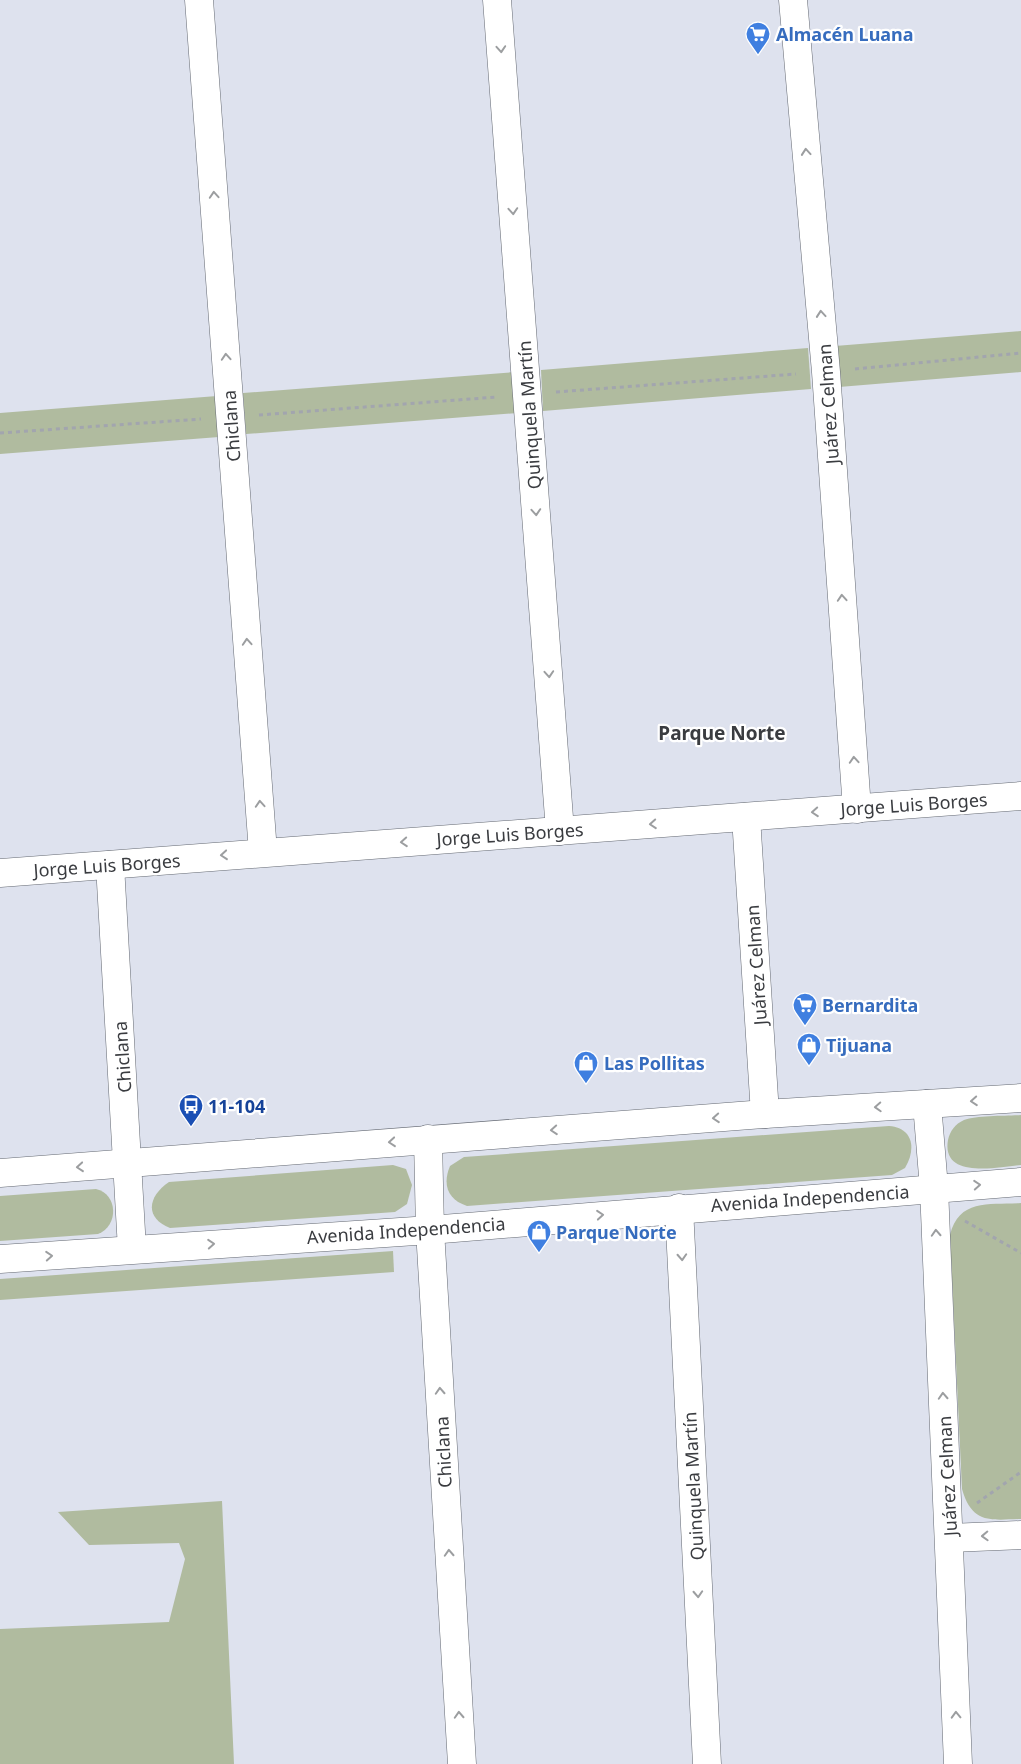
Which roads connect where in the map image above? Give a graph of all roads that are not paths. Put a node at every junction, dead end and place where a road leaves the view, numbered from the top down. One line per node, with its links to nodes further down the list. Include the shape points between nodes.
1 (199, 0): 8 (street, Chiclana, one-way to 1)
2 (497, 0): 7 (street, Quinquela Martín, one-way to 7)
3 (793, 0): 5 (street, Juárez Celman, one-way to 3, via 826,372)
4 (1021, 796): 5 (street, Jorge Luis Borges)
5 (857, 809): 6 (street, Jorge Luis Borges, one-way to 6)
6 (746, 817): 7 (street, Jorge Luis Borges, one-way to 7); 13 (street, Juárez Celman)
7 (560, 831): 8 (street, Jorge Luis Borges, one-way to 8)
8 (263, 852): 9 (street, Jorge Luis Borges, one-way to 9)
9 (110, 865): 10 (street, Jorge Luis Borges); 15 (street, Chiclana)
10 (0, 872)
11 (1021, 1098): 12 (street, one-way to 12)
12 (927, 1104): 13 (street, one-way to 13); 18 (street, Juárez Celman)
13 (765, 1114): 14 (street, one-way to 14)
14 (428, 1139): 15 (street, one-way to 15); 20 (street, Chiclana)
15 (128, 1163): 16 (street, one-way to 16); 21 (street, Chiclana)
16 (0, 1173)
17 (1021, 1182): 18 (street, Avenida Independencia, one-way to 17)
18 (934, 1188): 19 (street, Avenida Independencia); 24 (street, Juárez Celman, one-way to 18)
19 (679, 1208): 20 (street, Avenida Independencia, one-way to 19); 26 (street, Quinquela Martín, one-way to 26)
20 (430, 1230): 21 (street, Avenida Independencia, one-way to 20); 25 (street, Chiclana, one-way to 20)
21 (132, 1249): 22 (street, Avenida Independencia, one-way to 21)
22 (0, 1260)
23 (1021, 1535): 24 (street, one-way to 24)
24 (950, 1538): 27 (street, Juárez Celman, one-way to 24)
25 (462, 1764)
26 (707, 1764)
27 (958, 1764)

